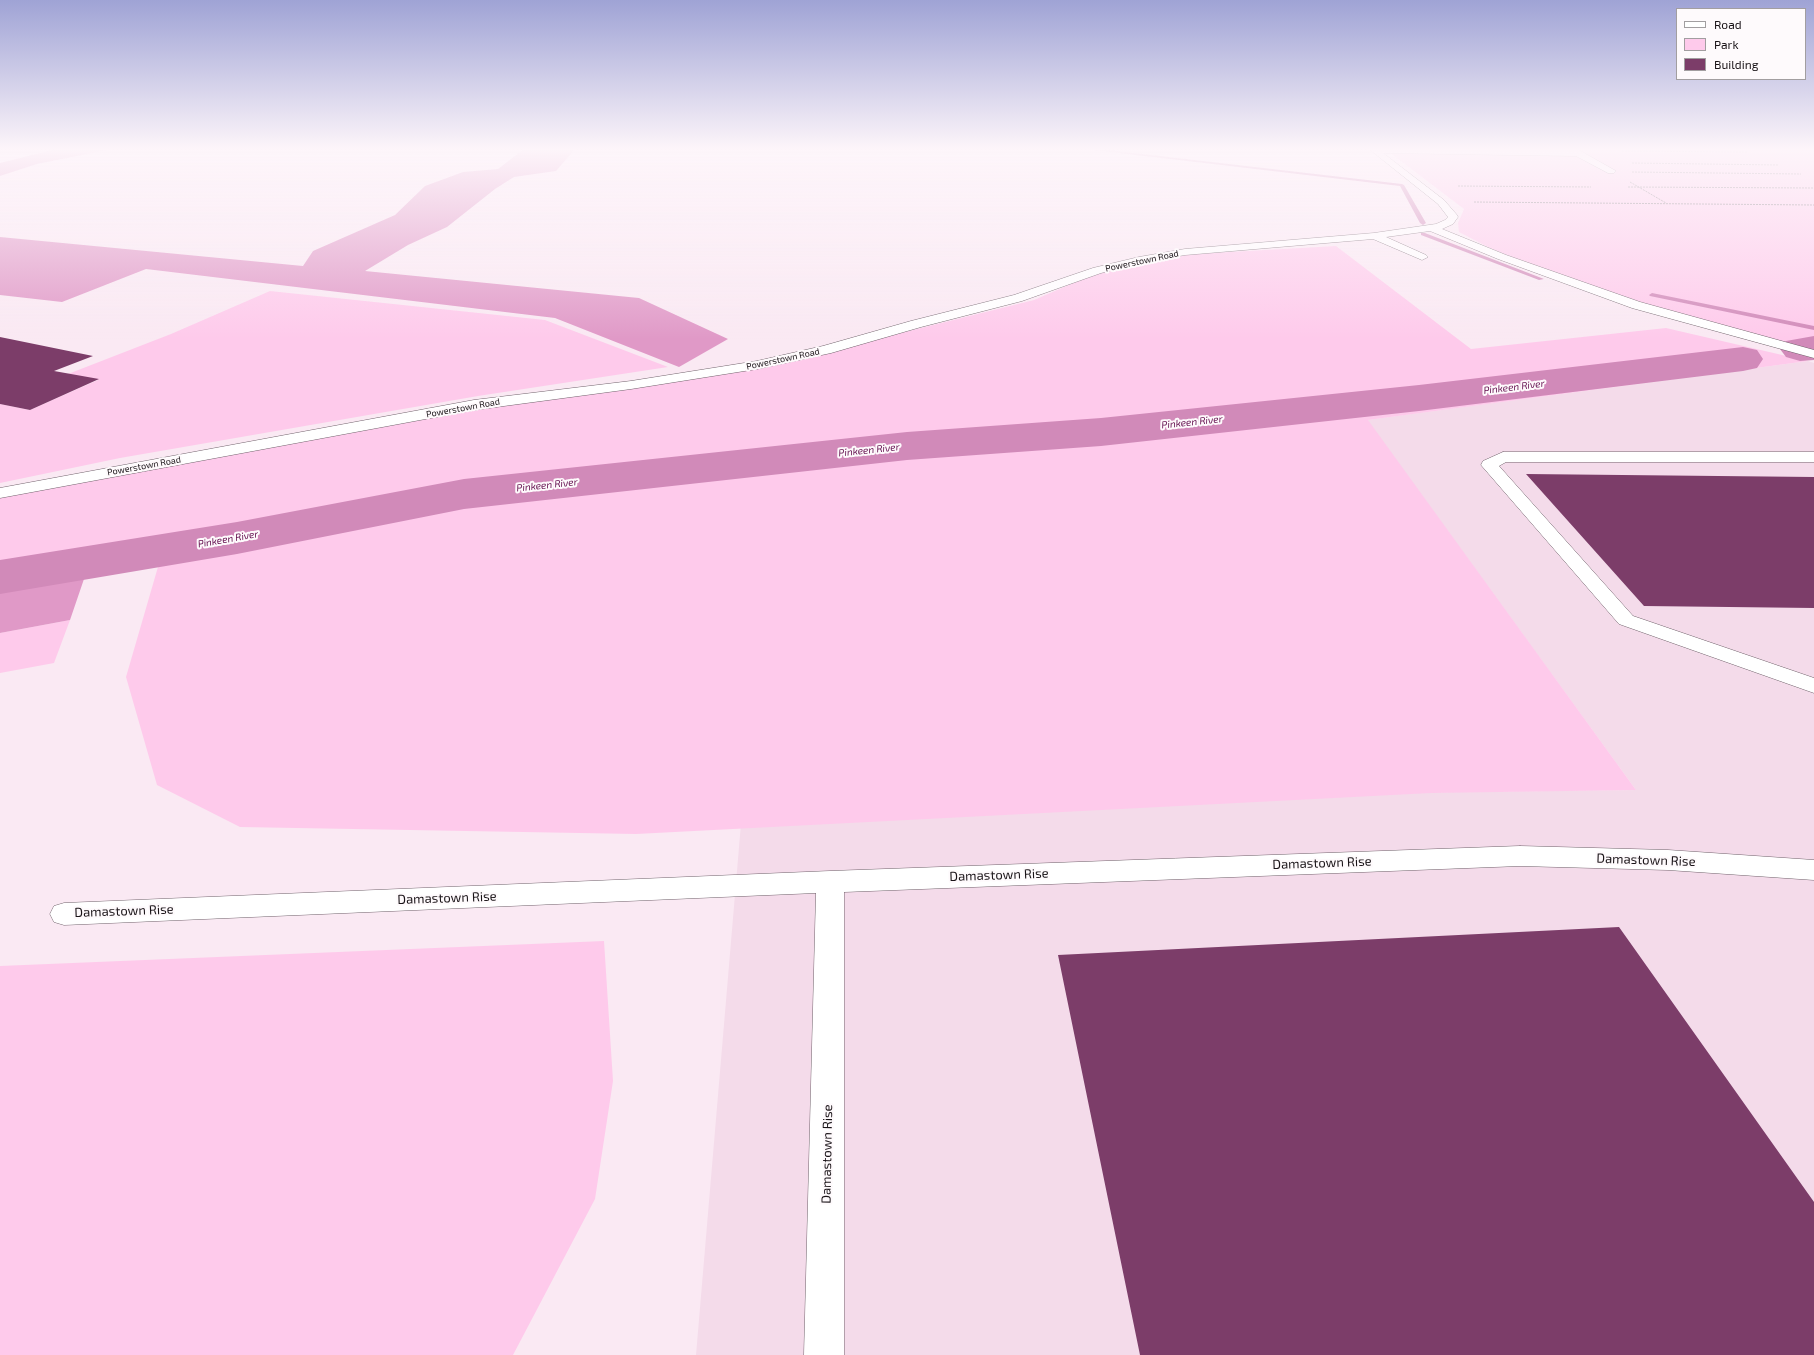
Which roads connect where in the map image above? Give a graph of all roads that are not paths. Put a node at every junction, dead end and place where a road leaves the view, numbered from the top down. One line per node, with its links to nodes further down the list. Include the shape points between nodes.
1 (1451, 212): 2 (street, Powerstown Road, via 1453,217 1449,222)
2 (1431, 228): 3 (street, Powerstown Road); 7 (street, via 1502,257 1636,305)
3 (1374, 236): 4 (street, Powerstown Road); 6 (street)
4 (1332, 241): 5 (street); 9 (street, Powerstown Road, via 1185,252 1139,260 1097,270 1018,298 826,350 757,365 631,385 474,405)
5 (1346, 248)
6 (1422, 257)
7 (1814, 354)
8 (1814, 457): 10 (street, via 1503,457 1489,464 1626,620)
9 (0, 493)
10 (1814, 686)
11 (1814, 870): 12 (street, Damastown Rise, via 1668,860 1520,856)
12 (830, 882): 13 (street, Damastown Rise); 14 (street, Damastown Rise)
13 (64, 914)
14 (824, 1355)

